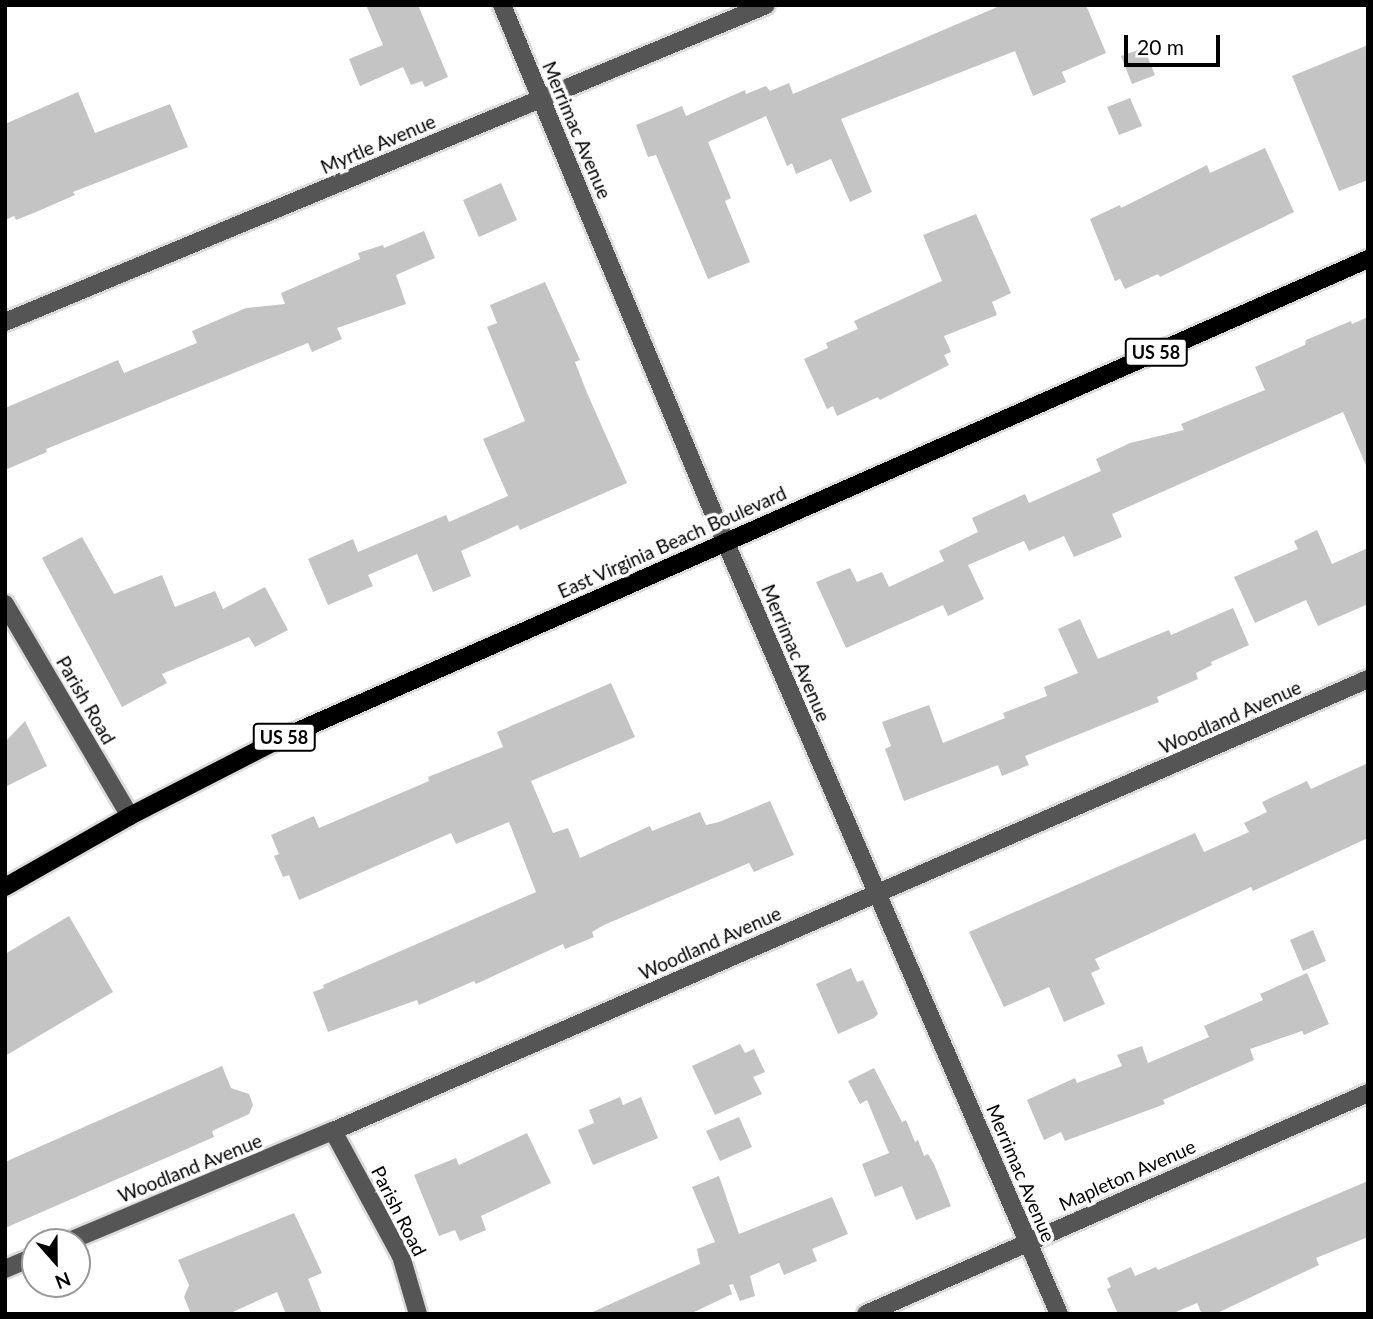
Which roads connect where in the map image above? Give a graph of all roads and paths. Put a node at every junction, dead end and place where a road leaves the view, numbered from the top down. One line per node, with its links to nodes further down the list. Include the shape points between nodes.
1 (502, 5): 3 (street, Merrimac Avenue)
2 (766, 5): 3 (street, Myrtle Avenue)
3 (541, 99): 5 (street, Myrtle Avenue); 6 (street, Merrimac Avenue)
4 (1368, 259): 6 (main road, East Virginia Beach Boulevard / US 58)
5 (5, 322)
6 (725, 541): 9 (main road, East Virginia Beach Boulevard / US 58, via 282,738); 11 (street, Merrimac Avenue)
7 (5, 604): 9 (street, Parish Road)
8 (1368, 680): 11 (street, Woodland Avenue)
9 (130, 816): 10 (main road, East Virginia Beach Boulevard / US 58)
10 (5, 887)
11 (877, 893): 13 (street, Woodland Avenue); 15 (street, Merrimac Avenue)
12 (1368, 1093): 15 (street, Mapleton Avenue)
13 (333, 1131): 14 (street, Woodland Avenue); 16 (street, Parish Road, via 401,1256)
14 (91, 1232)
15 (1028, 1241): 17 (street, Mapleton Avenue); 18 (street, Merrimac Avenue)
16 (418, 1314)
17 (866, 1314)
18 (1059, 1314)

